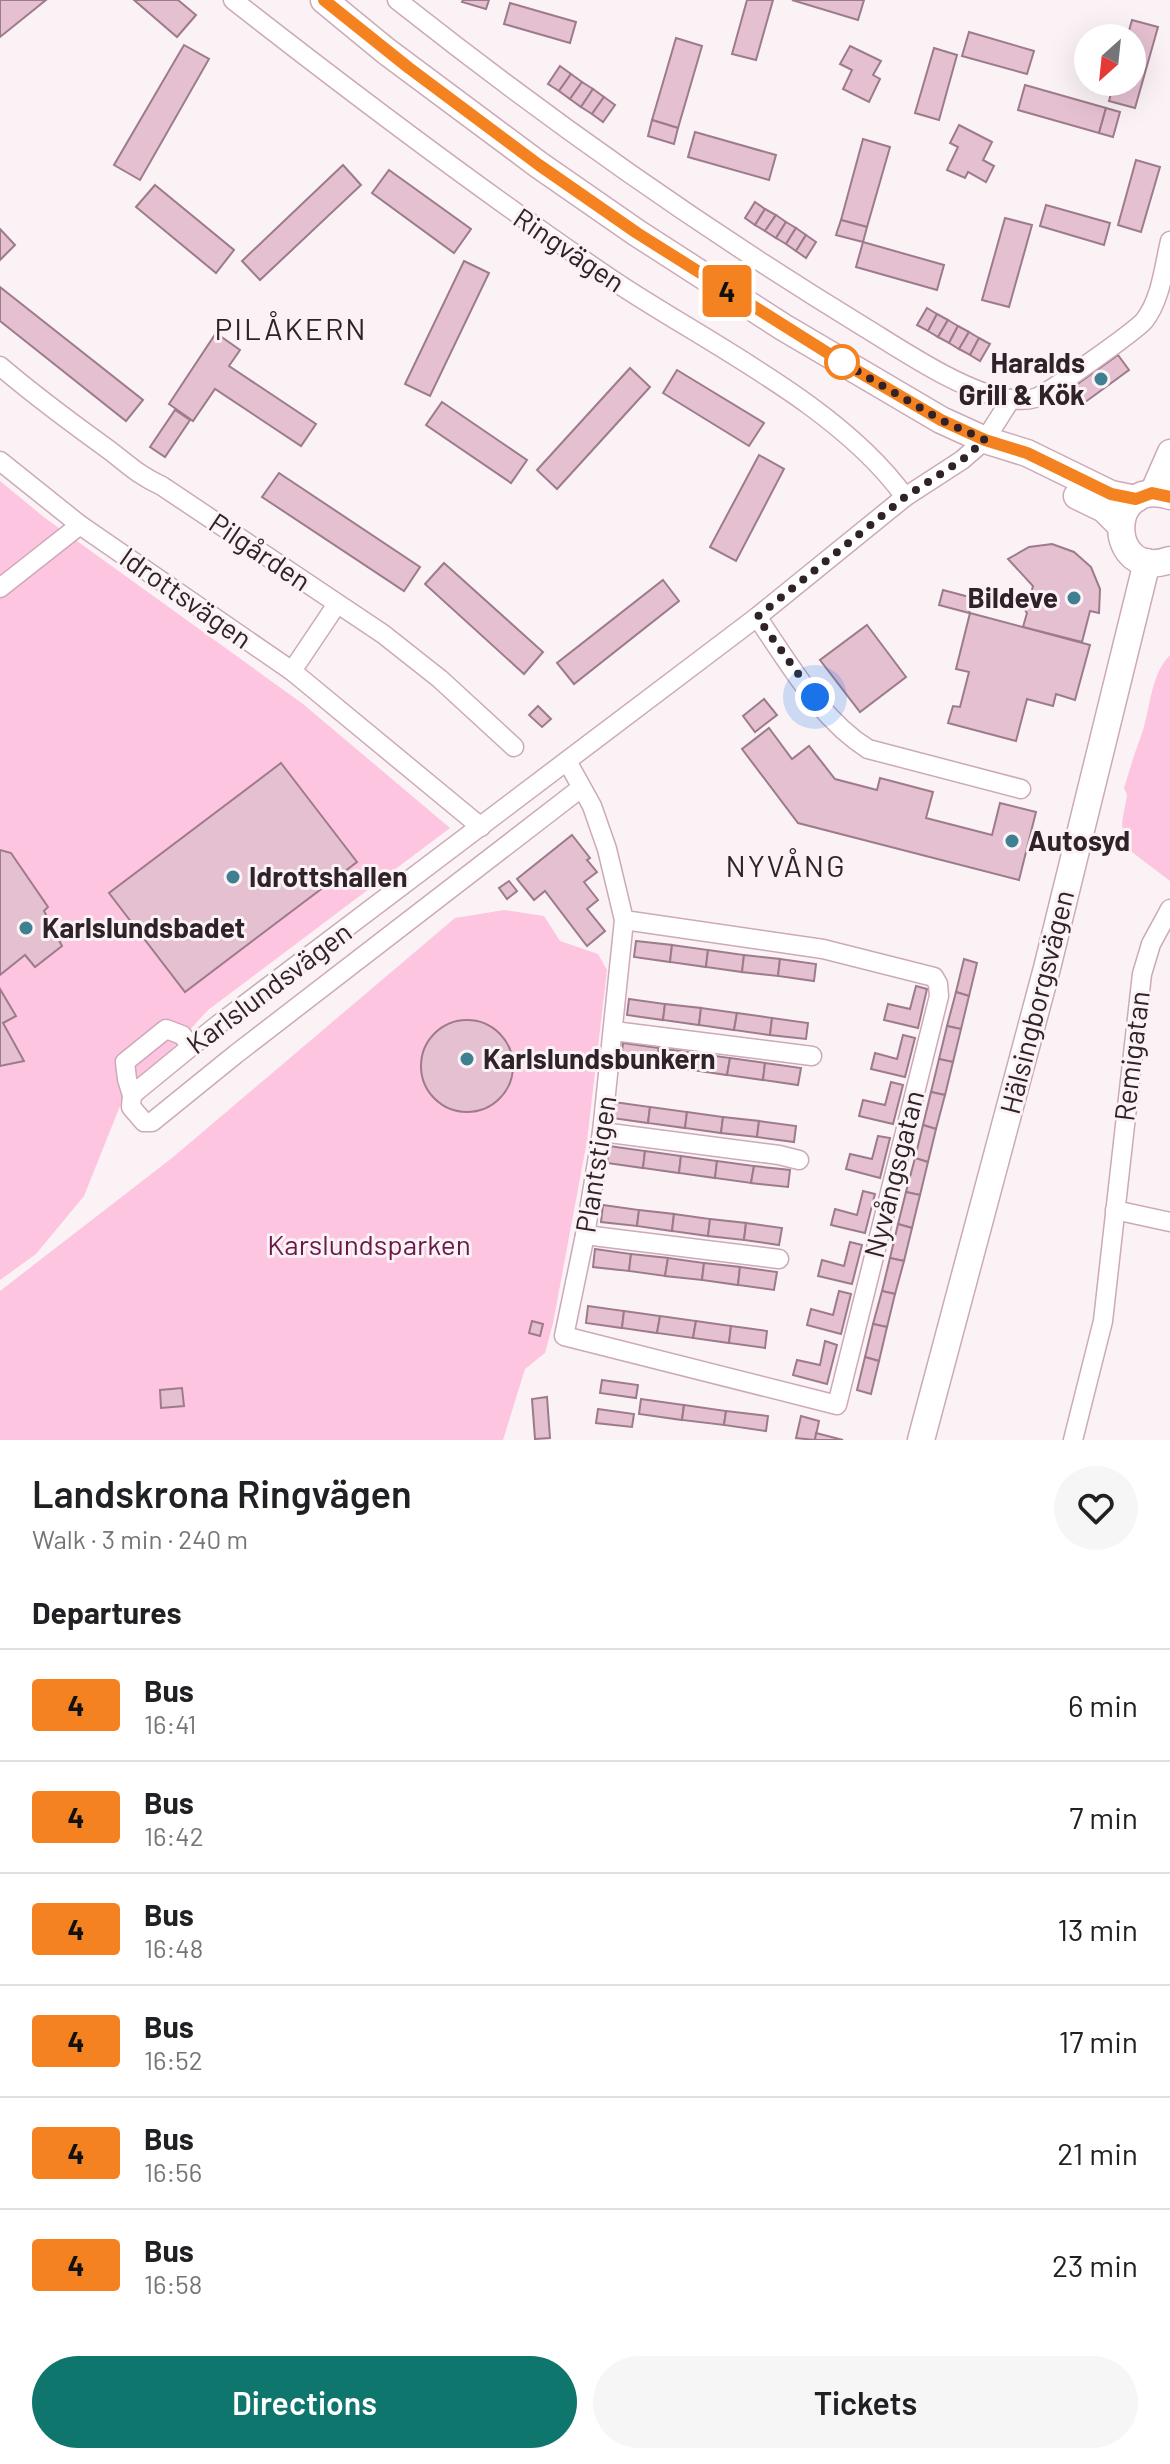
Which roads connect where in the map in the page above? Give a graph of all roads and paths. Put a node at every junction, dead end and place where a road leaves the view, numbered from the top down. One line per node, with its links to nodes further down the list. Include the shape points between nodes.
1 (233, 0): 11 (street, Ringvägen, via 531,224 796,396 876,462)
2 (324, 0): 7 (main road, Ringvägen, via 431,85 637,233 842,362)
3 (397, 0): 6 (street, via 607,159 816,297 953,378)
4 (1170, 241): 6 (street, via 1156,298 1144,321 1035,398)
5 (0, 366): 16 (street, Pilgården, via 136,474 162,486)
6 (1011, 399): 7 (street, Karlslundsvägen)
7 (985, 440): 10 (main road, Ringvägen, via 1027,453 1111,494); 11 (street, Karlslundsvägen); 13 (main road, Ringvägen, via 1019,467 1104,509)
8 (1170, 452): 10 (street)
9 (0, 461): 12 (street, Idrottsvägen)
10 (1153, 496): 13 (main road, via 1125,510)
11 (905, 497): 17 (street, Karlslundsvägen)
12 (80, 525): 15 (street); 18 (street, Idrottsvägen)
13 (1120, 525): 14 (main road, via 1129,551)
14 (1158, 561): 39 (main road, Hälsingborgsvägen)
15 (0, 588)
16 (337, 604): 18 (street); 19 (street, Pilgården, via 440,679)
17 (757, 617): 20 (street, Karlslundsvägen); 22 (street, via 849,737 868,749)
18 (292, 671): 23 (street, Idrottsvägen)
19 (514, 747)
20 (567, 761): 21 (street, Plantstigen); 23 (street, Karlslundsvägen)
21 (581, 788): 25 (street, Karlslundsvägen); 27 (street, Plantstigen, via 607,849)
22 (1021, 789)
23 (481, 827): 24 (street, Karlslundsvägen)
24 (438, 861): 25 (street); 29 (street, Karlslundsvägen)
25 (456, 885): 31 (street, Karlslundsvägen, via 152,1122 144,1122 131,1107)
26 (1170, 909): 34 (street, Remigatan, via 1142,974)
27 (624, 920): 28 (street, Plantstigen); 38 (street, Nyvångsgatan, via 823,949 912,970 934,977 939,996 837,1405)
28 (614, 1031): 30 (street); 32 (street, Plantstigen)
29 (191, 1046): 31 (street, Karlslundsvägen); 31 (street, via 182,1035 166,1029 125,1062)
30 (812, 1056)
31 (132, 1095)
32 (602, 1132): 33 (street); 36 (street, Plantstigen)
33 (799, 1160)
34 (1115, 1210): 35 (street); 40 (street, Remigatan, via 1103,1321)
35 (1170, 1222)
36 (585, 1235): 37 (street); 38 (street, Plantstigen)
37 (779, 1259)
38 (564, 1336)
39 (921, 1440)
40 (1073, 1440)

